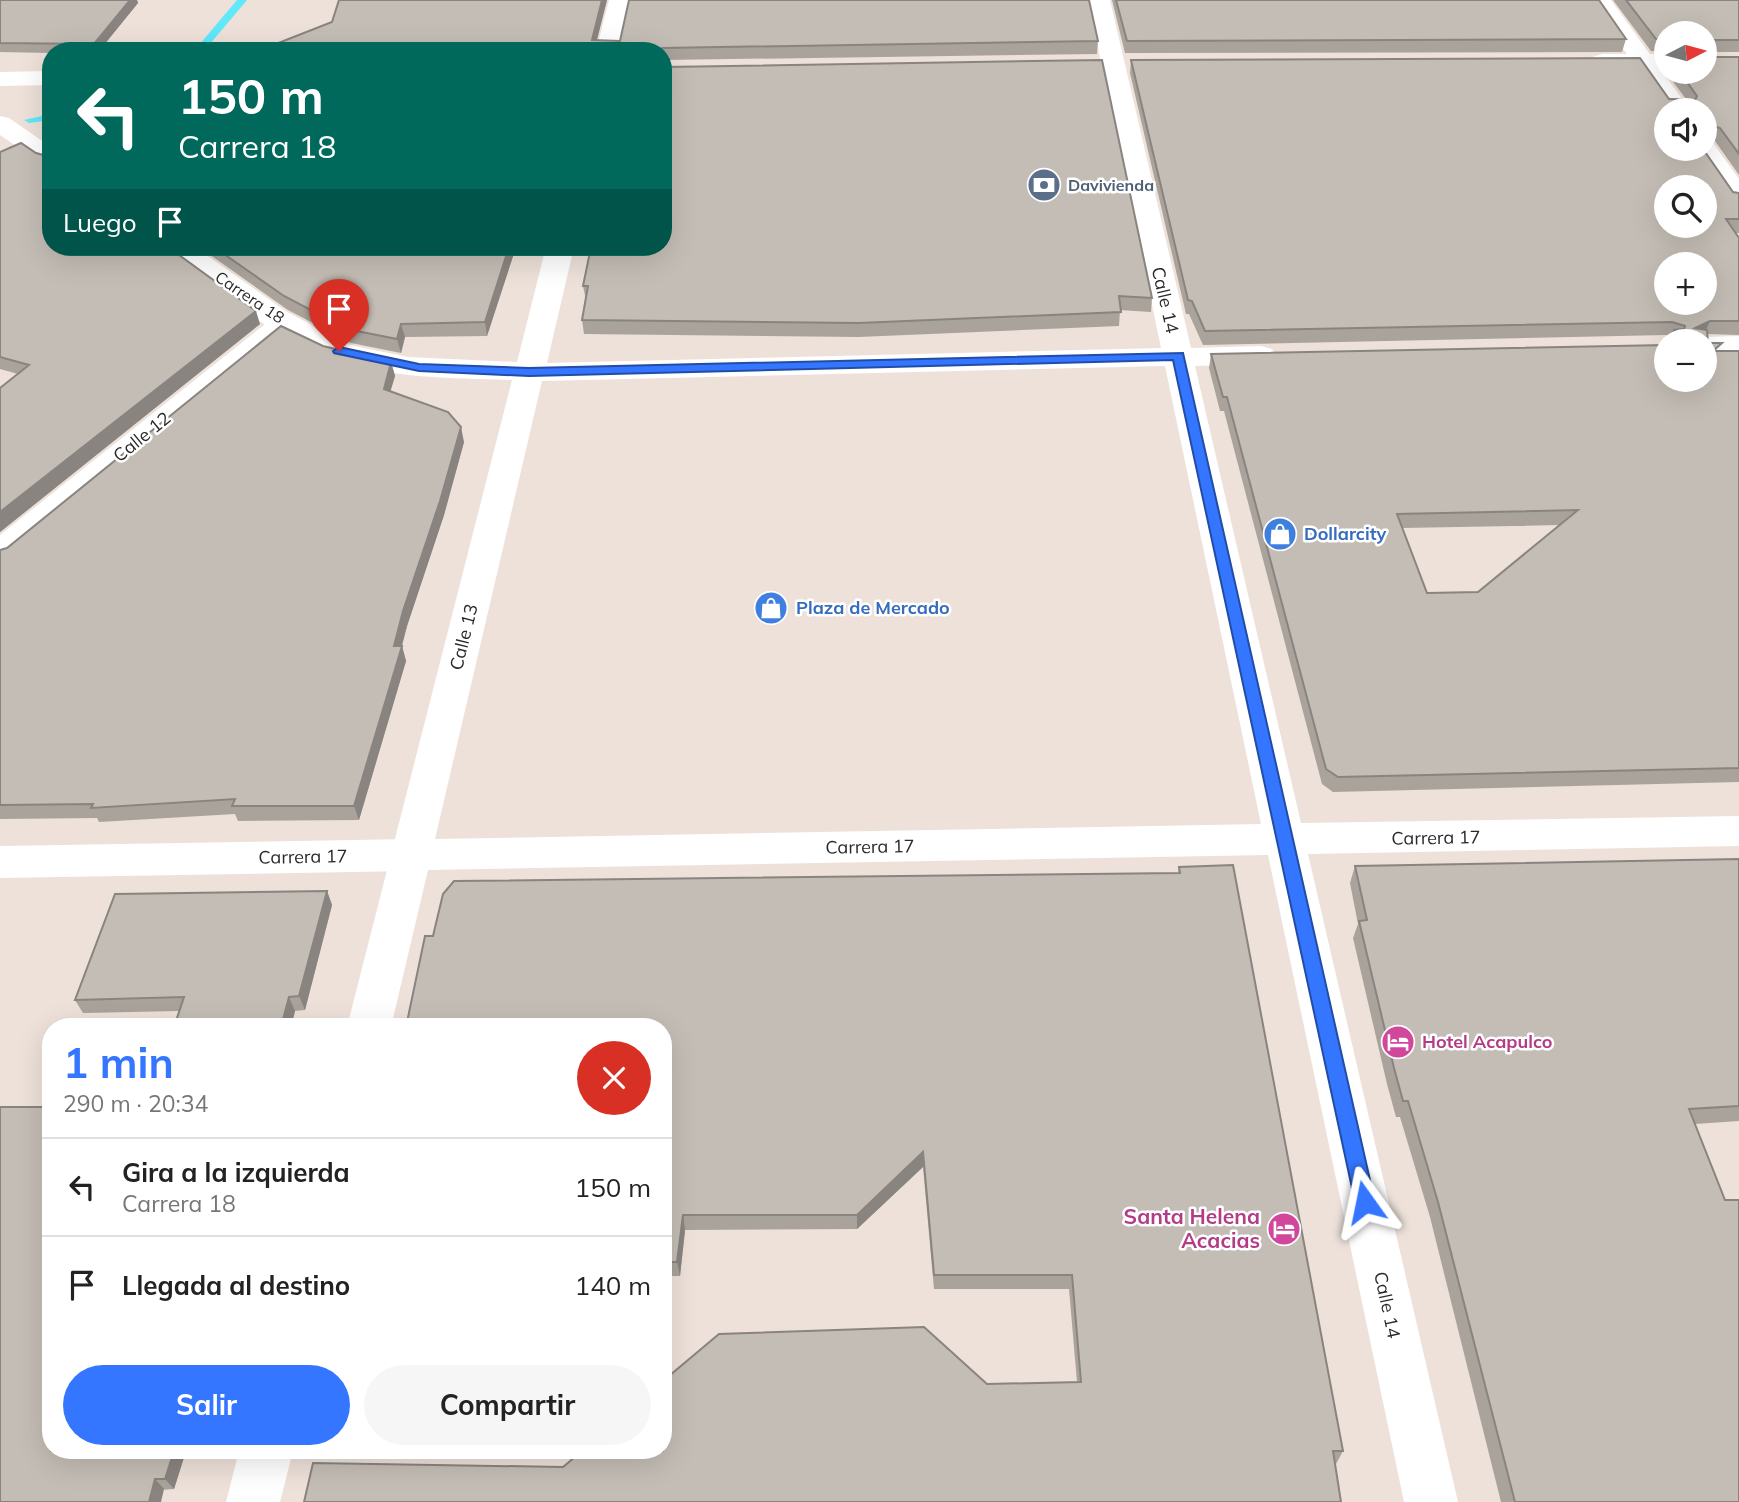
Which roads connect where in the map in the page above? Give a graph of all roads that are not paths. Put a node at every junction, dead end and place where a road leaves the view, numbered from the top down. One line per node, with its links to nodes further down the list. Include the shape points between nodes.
1 (620, 0): 4 (street)
2 (1099, 0): 20 (street, Calle 14)
3 (1600, 0): 5 (street)
4 (610, 42)
5 (1654, 60)
6 (1583, 61): 7 (street)
7 (1654, 61)
8 (42, 78): 9 (street)
9 (0, 79)
10 (0, 123): 11 (street)
11 (42, 153)
12 (1713, 161): 13 (street)
13 (1739, 198)
14 (190, 256): 16 (street, Carrera 18)
15 (557, 256): 21 (street, Calle 13)
16 (285, 321): 21 (street, Carrera 18, via 339,351 419,368); 22 (street, Calle 12)
17 (1739, 345): 18 (street)
18 (1717, 346)
19 (1291, 354): 20 (street, Carrera 18)
20 (1178, 356): 21 (street, Carrera 18); 24 (street, Calle 14)
21 (529, 372): 25 (street, Calle 13)
22 (0, 552)
23 (1739, 831): 24 (street, Carrera 17)
24 (1285, 841): 25 (street, Carrera 17); 30 (street, Calle 14)
25 (411, 855): 26 (street, Carrera 17); 27 (street, Calle 13)
26 (0, 862)
27 (371, 1018)
28 (264, 1459): 29 (street)
29 (253, 1502)
30 (1431, 1502)

